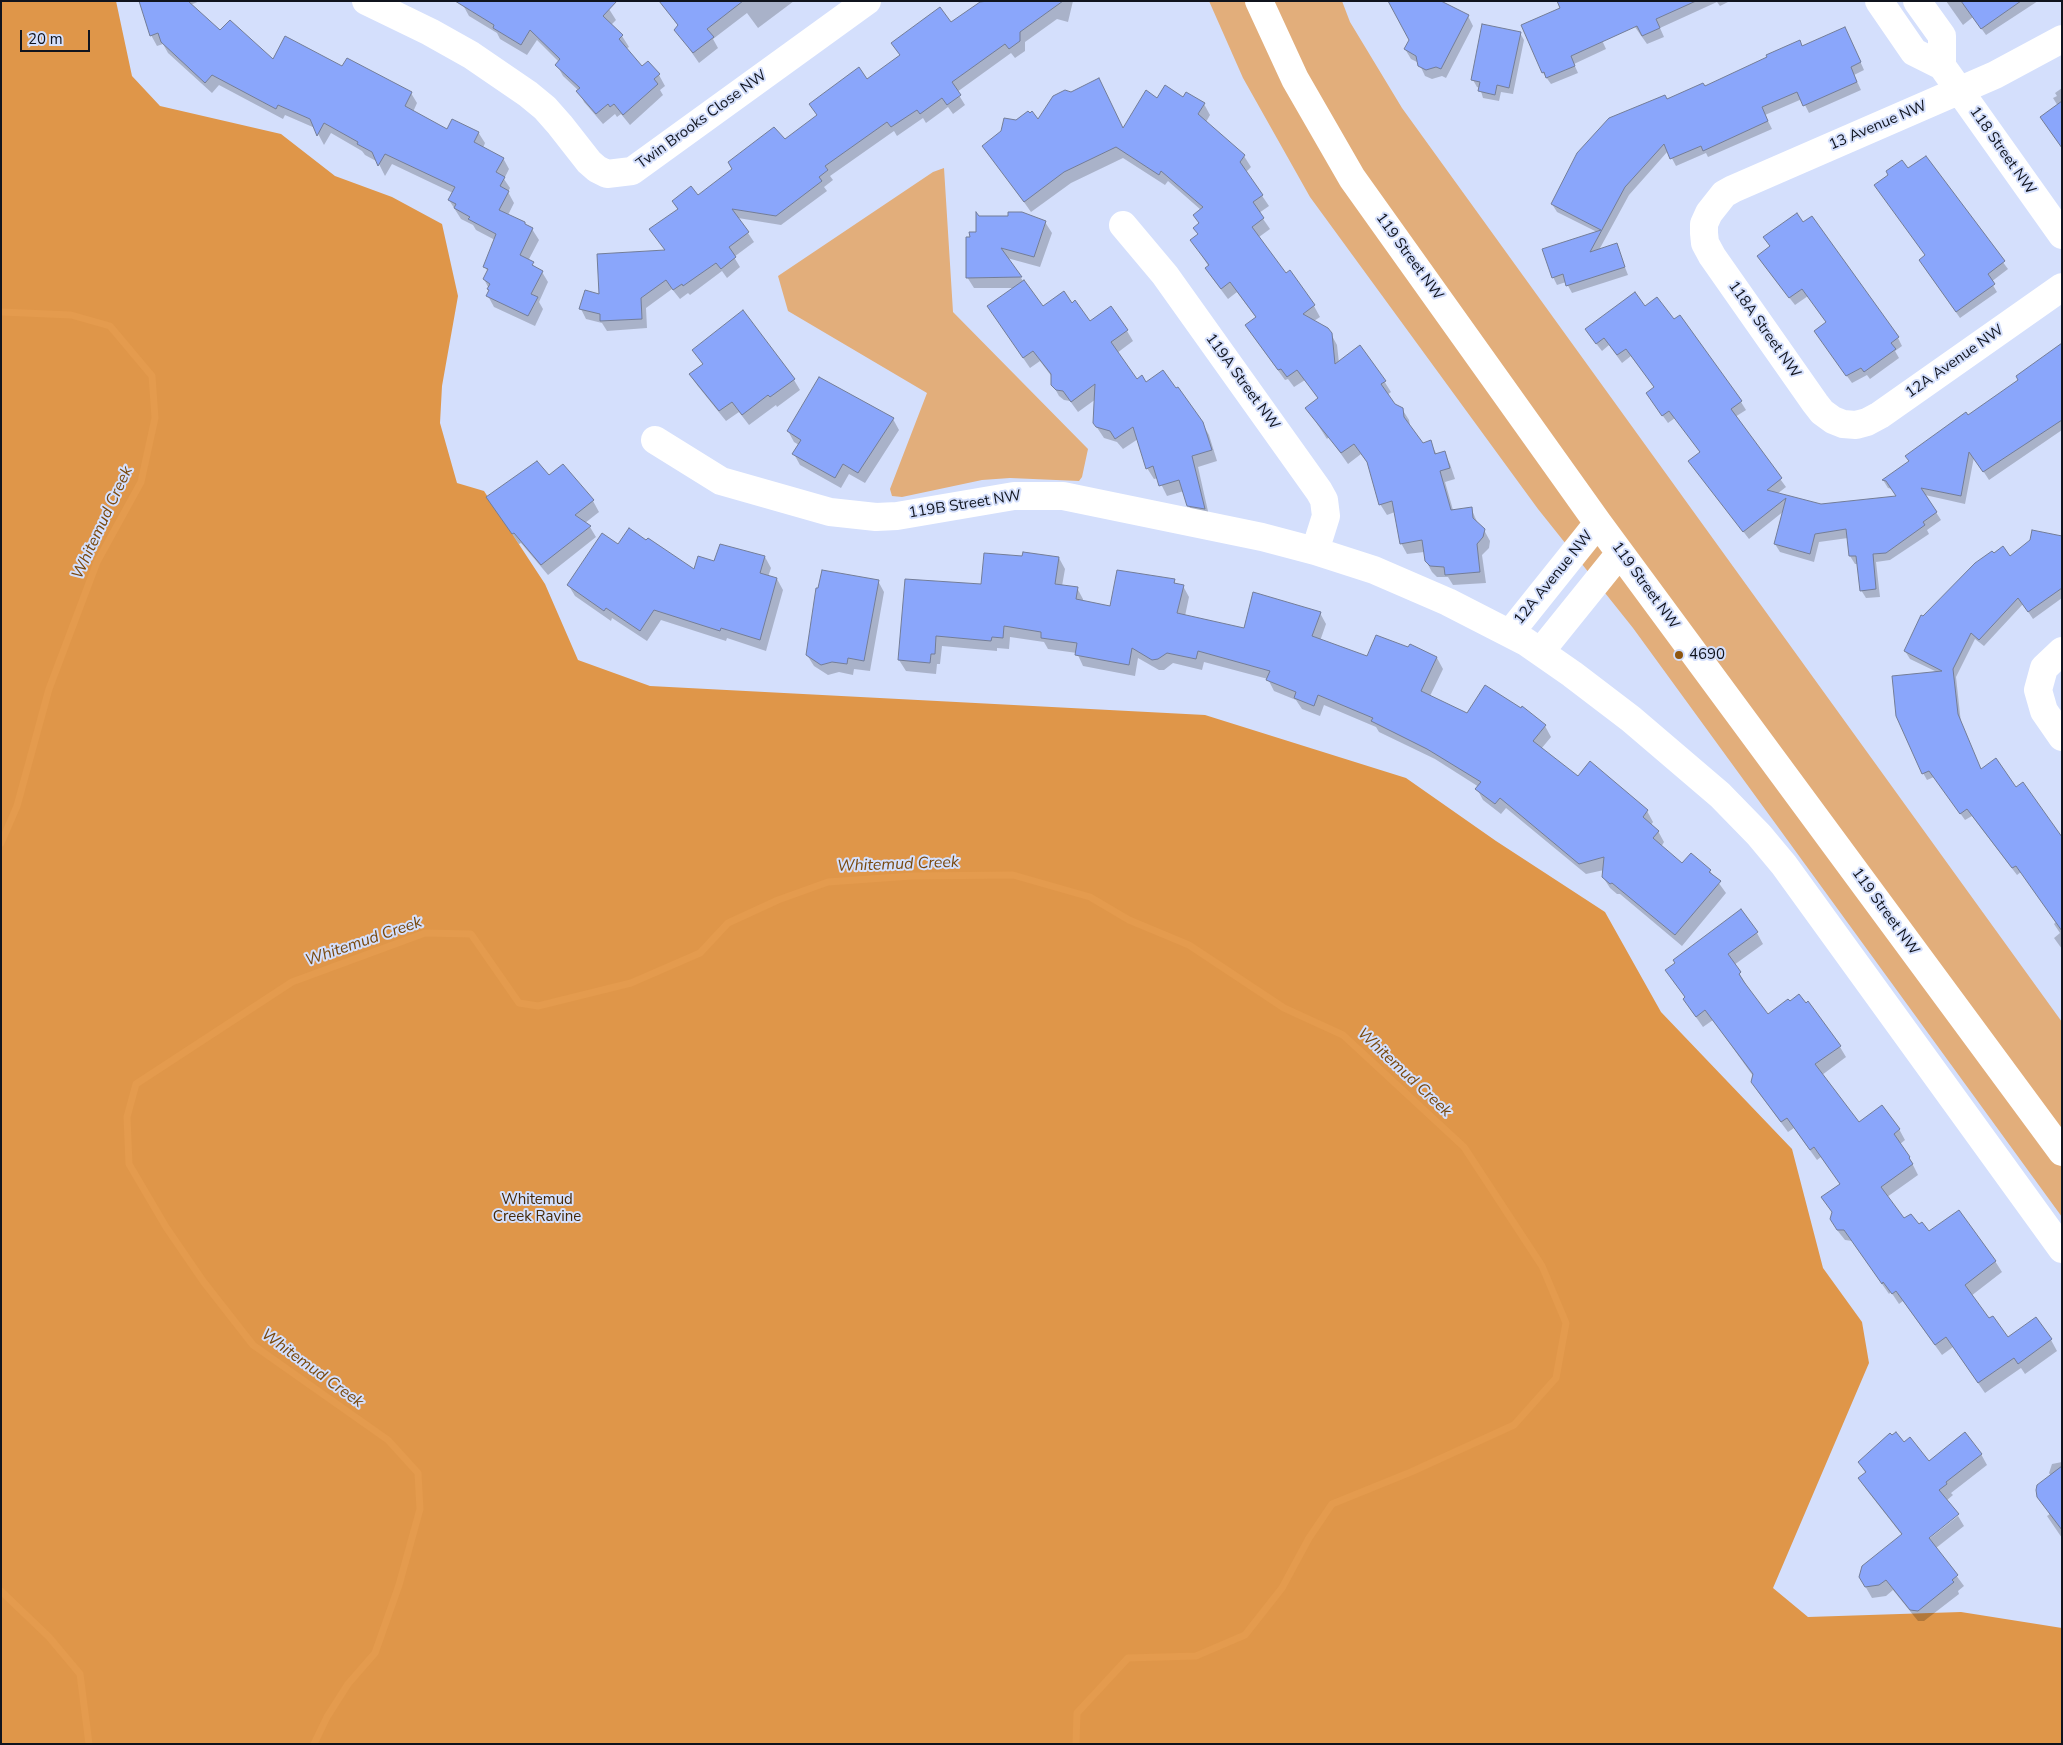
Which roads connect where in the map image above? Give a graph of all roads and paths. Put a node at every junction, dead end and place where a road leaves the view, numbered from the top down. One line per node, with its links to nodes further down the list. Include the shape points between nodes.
1 (366, 1): 2 (street, Twin Brooks Close NW, via 430,32 528,94 545,108 589,162 607,174 632,171)
2 (866, 1)
3 (1259, 1): 15 (street, 119 Street NW, via 1295,79 1352,178)
4 (1879, 1): 7 (street, 118 Street NW, via 1914,52)
5 (1917, 1): 7 (street, via 1942,36)
6 (2062, 39): 8 (street, 13 Avenue NW)
7 (1942, 66): 8 (street, 118 Street NW)
8 (1960, 91): 9 (street, 13 Avenue NW, via 1733,189 1716,203); 11 (street, 118 Street NW)
9 (1704, 224): 13 (street, 118A Street NW, via 1705,243 1712,256 1816,404)
10 (1123, 226): 16 (street, 119A Street NW, via 1165,275 1319,491 1326,516)
11 (2062, 235)
12 (2062, 287): 13 (street, 12A Avenue NW, via 1880,415 1856,425)
13 (1843, 424)
14 (655, 440): 16 (street, 119B Street NW, via 721,481 838,513 897,516 1005,497 1063,496)
15 (1598, 523): 17 (street, 119 Street NW); 18 (street, 12A Avenue NW)
16 (1316, 551): 18 (street, via 1408,584)
17 (1620, 553): 19 (street); 22 (street, 119 Street NW)
18 (1510, 633): 19 (street)
19 (1541, 651): 23 (street, via 1631,719 1720,795 1759,835)
20 (2062, 651): 21 (street, via 2044,668 2038,690 2044,711)
21 (2062, 737)
22 (2062, 1152)
23 (2062, 1249)

